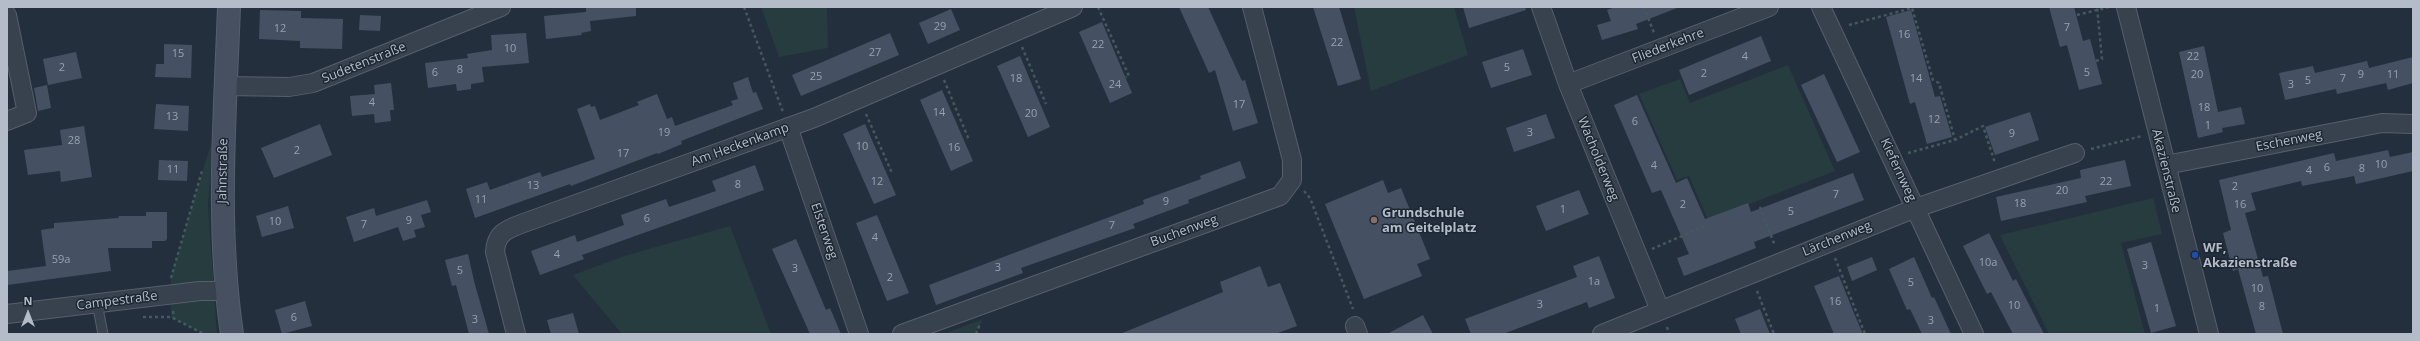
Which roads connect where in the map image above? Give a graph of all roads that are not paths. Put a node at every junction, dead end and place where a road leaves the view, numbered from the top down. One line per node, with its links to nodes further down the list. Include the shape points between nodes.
1 (229, 7): 11 (street, Jahnstraße)
2 (1073, 7): 14 (street, Am Heckenkamp)
3 (1252, 7): 26 (street, Buchenweg, via 1292,160 1292,180 1280,196)
4 (1541, 7): 10 (street, Wacholderweg)
5 (1769, 7): 10 (street, Fliederkehre)
6 (1821, 7): 17 (street, Kiefernweg)
7 (2126, 7): 16 (street, Akazienstraße)
8 (497, 8): 11 (street, Sudetenstraße, via 313,84 290,87)
9 (7, 15): 12 (street, via 28,113)
10 (1568, 84): 20 (street, Wacholderweg)
11 (226, 86): 18 (street, Jahnstraße, via 221,188)
12 (8, 121)
13 (2413, 124): 16 (street, Eschenweg, via 2382,123)
14 (788, 127): 24 (street, Am Heckenkamp, via 501,233 496,241 496,261); 25 (street, Elsterweg)
15 (2075, 153): 17 (street, Lärchenweg)
16 (2166, 165): 29 (street, Akazienstraße)
17 (1916, 208): 20 (street, Lärchenweg); 28 (street, Kiefernweg)
18 (227, 290): 19 (street, Campestraße); 23 (street, Jahnstraße)
19 (98, 303): 21 (street, Campestraße); 22 (lane)
20 (1660, 310): 27 (street, Lärchenweg)
21 (7, 314)
22 (103, 334)
23 (232, 334)
24 (516, 334)
25 (859, 334)
26 (902, 334)
27 (1602, 334)
28 (1974, 334)
29 (2209, 334)

